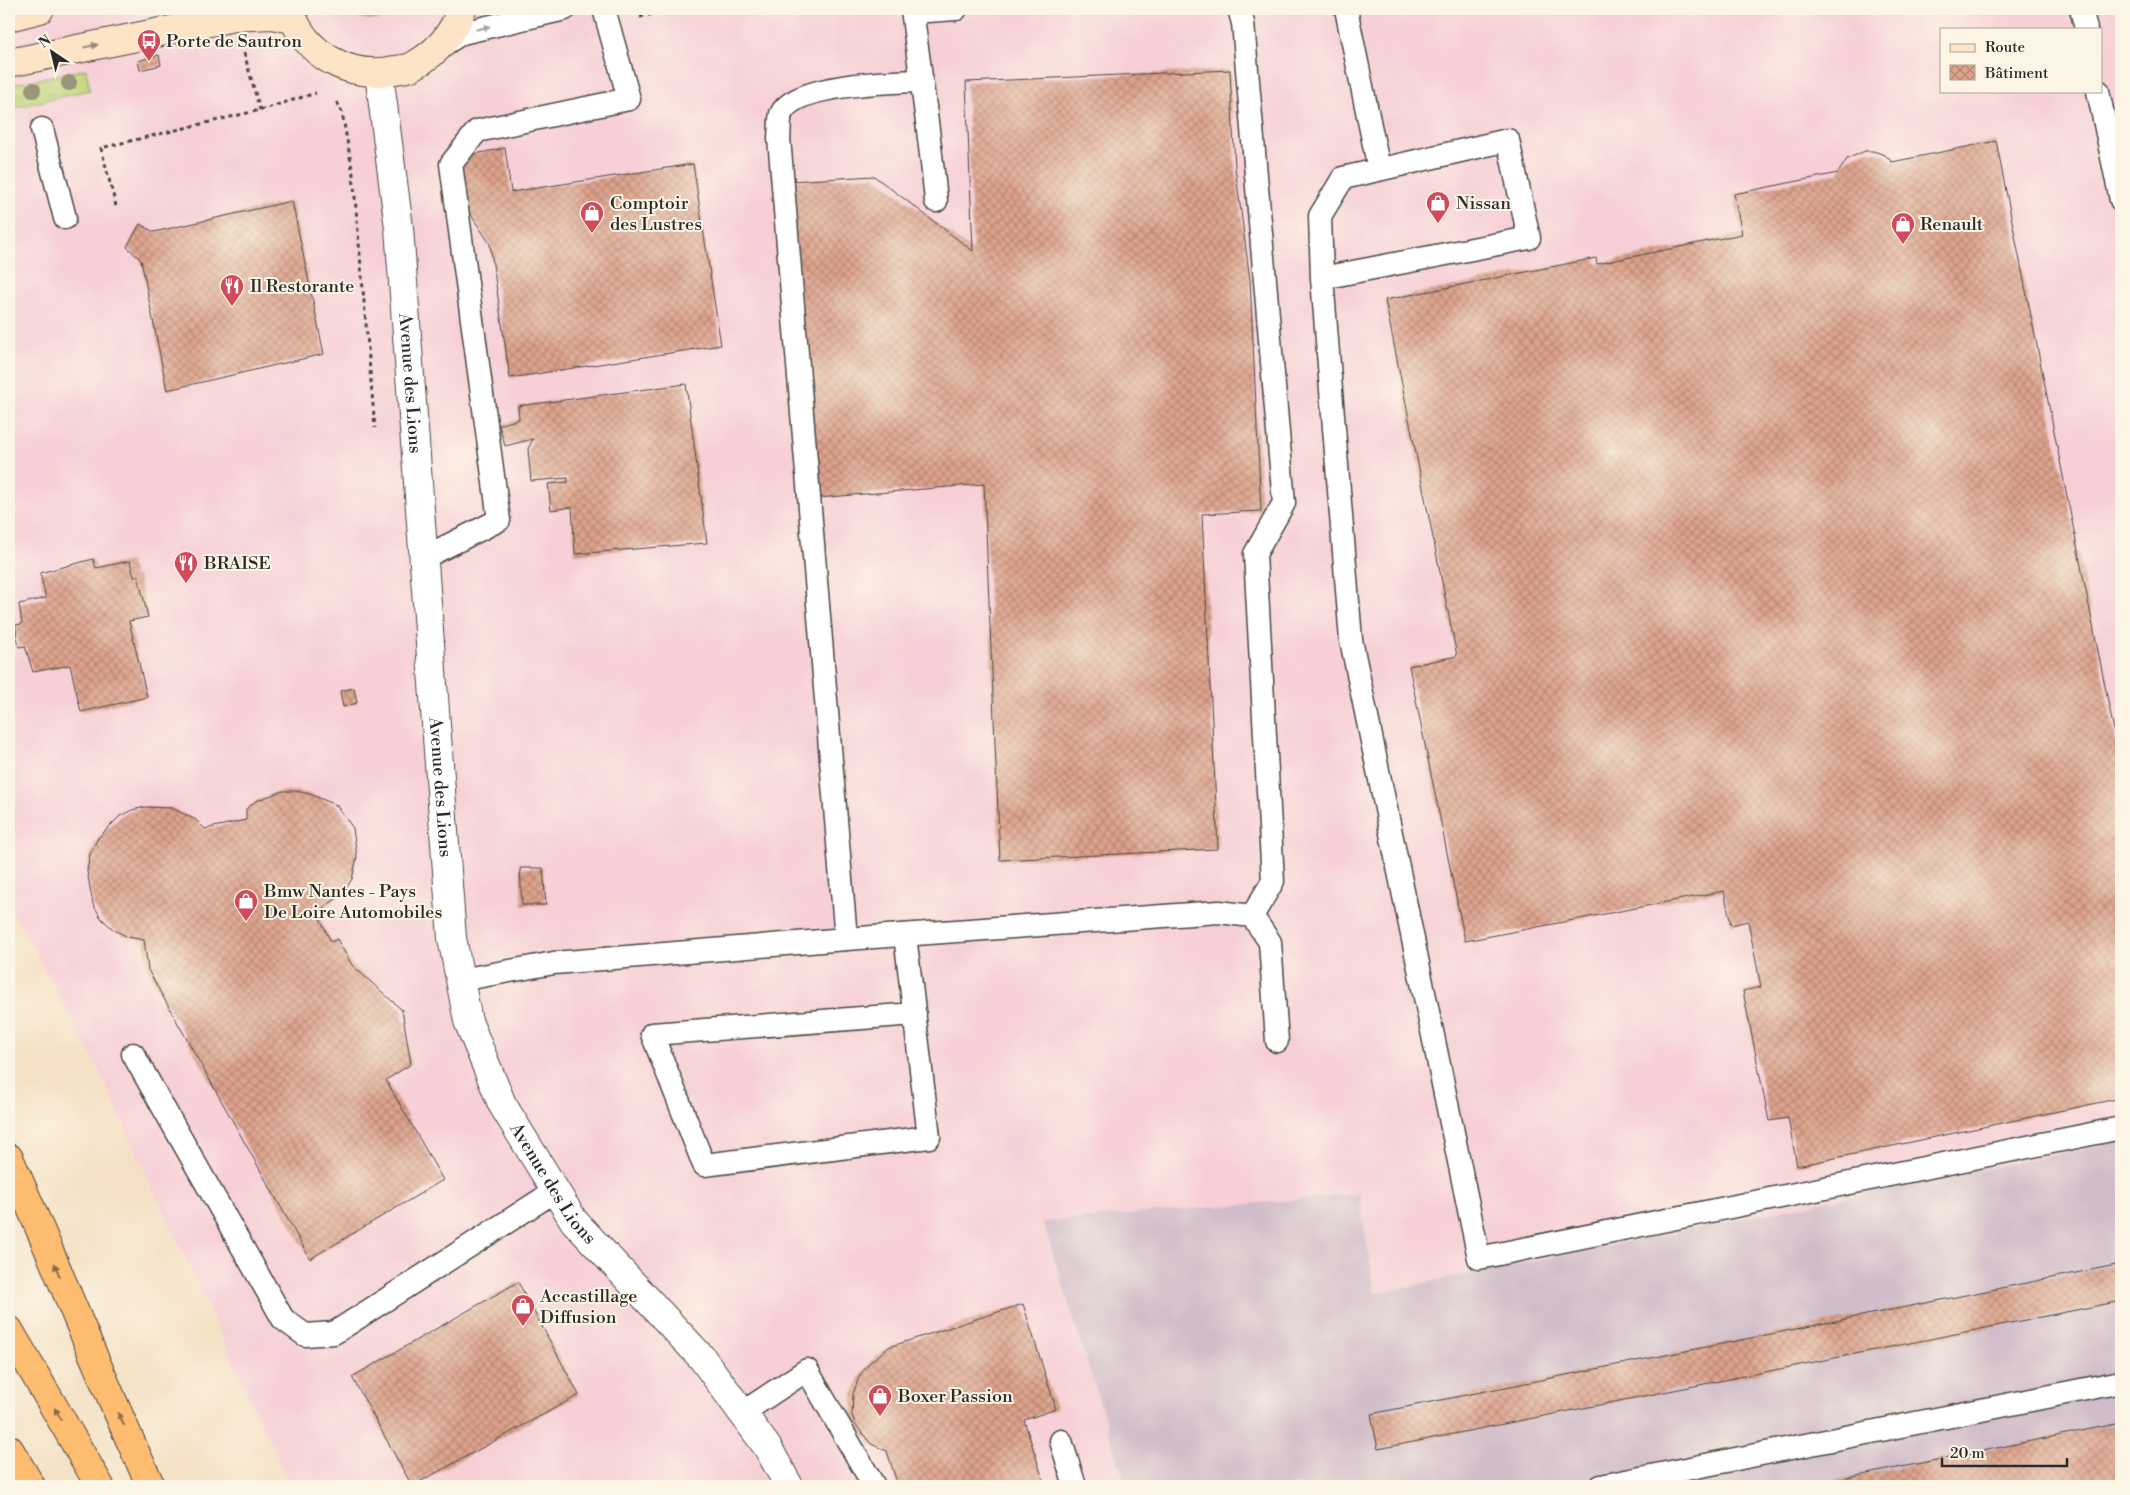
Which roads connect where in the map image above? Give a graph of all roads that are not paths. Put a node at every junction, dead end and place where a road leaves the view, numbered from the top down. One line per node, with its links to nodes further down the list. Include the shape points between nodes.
1 (40, 9): 11 (main road)
2 (462, 9): 13 (main road, via 455,28)
3 (565, 9): 13 (lane, one-way to 3, via 462,33)
4 (604, 9): 24 (lane, via 629,99 477,131 451,164 499,520)
5 (956, 9): 9 (lane)
6 (1239, 9): 25 (lane, via 1243,23 1284,503 1255,554 1273,881)
7 (1346, 9): 19 (lane)
8 (2082, 9): 12 (lane)
9 (913, 10): 16 (lane)
10 (292, 14): 14 (main road, one-way to 10, via 234,17); 15 (main road, via 304,38 319,54 347,69)
11 (9, 17)
12 (2086, 28)
13 (440, 48): 15 (main road, via 412,67)
14 (9, 64)
15 (379, 74): 24 (street, Avenue des Lions, via 399,228)
16 (921, 81): 21 (lane, via 929,124); 27 (lane, via 818,90 794,101 781,114 779,138)
17 (2098, 92): 20 (lane)
18 (42, 129): 22 (lane)
19 (1379, 169): 23 (lane, via 1343,178 1320,216); 23 (lane, via 1508,140 1529,238)
20 (2121, 200)
21 (936, 201)
22 (65, 218)
23 (1322, 278): 32 (lane, via 1351,640 1479,1258)
24 (424, 558): 28 (street, Avenue des Lions, via 452,938)
25 (1252, 916): 26 (lane, via 1219,912); 30 (lane, via 1270,942)
26 (904, 935): 27 (lane); 29 (lane)
27 (846, 939): 28 (lane, via 554,963)
28 (460, 980): 34 (street, Avenue des Lions, via 468,1021 502,1104)
29 (914, 1014): 29 (lane, via 929,1137 704,1165 652,1034)
30 (1276, 1041)
31 (133, 1054): 34 (lane, via 283,1320 305,1335 334,1333)
32 (2121, 1128)
33 (9, 1158): 42 (highway, one-way to 33)
34 (555, 1190): 37 (street, Avenue des Lions, via 574,1221 702,1358)
35 (9, 1330): 41 (highway, one-way to 35)
36 (2121, 1382): 46 (lane)
37 (742, 1413): 43 (street, Avenue des Lions, via 768,1448); 44 (lane, via 807,1370)
38 (1061, 1441): 45 (lane)
39 (9, 1448): 40 (highway)
40 (31, 1486)
41 (100, 1486)
42 (151, 1486)
43 (789, 1486)
44 (874, 1486)
45 (1075, 1486)
46 (1601, 1486)

